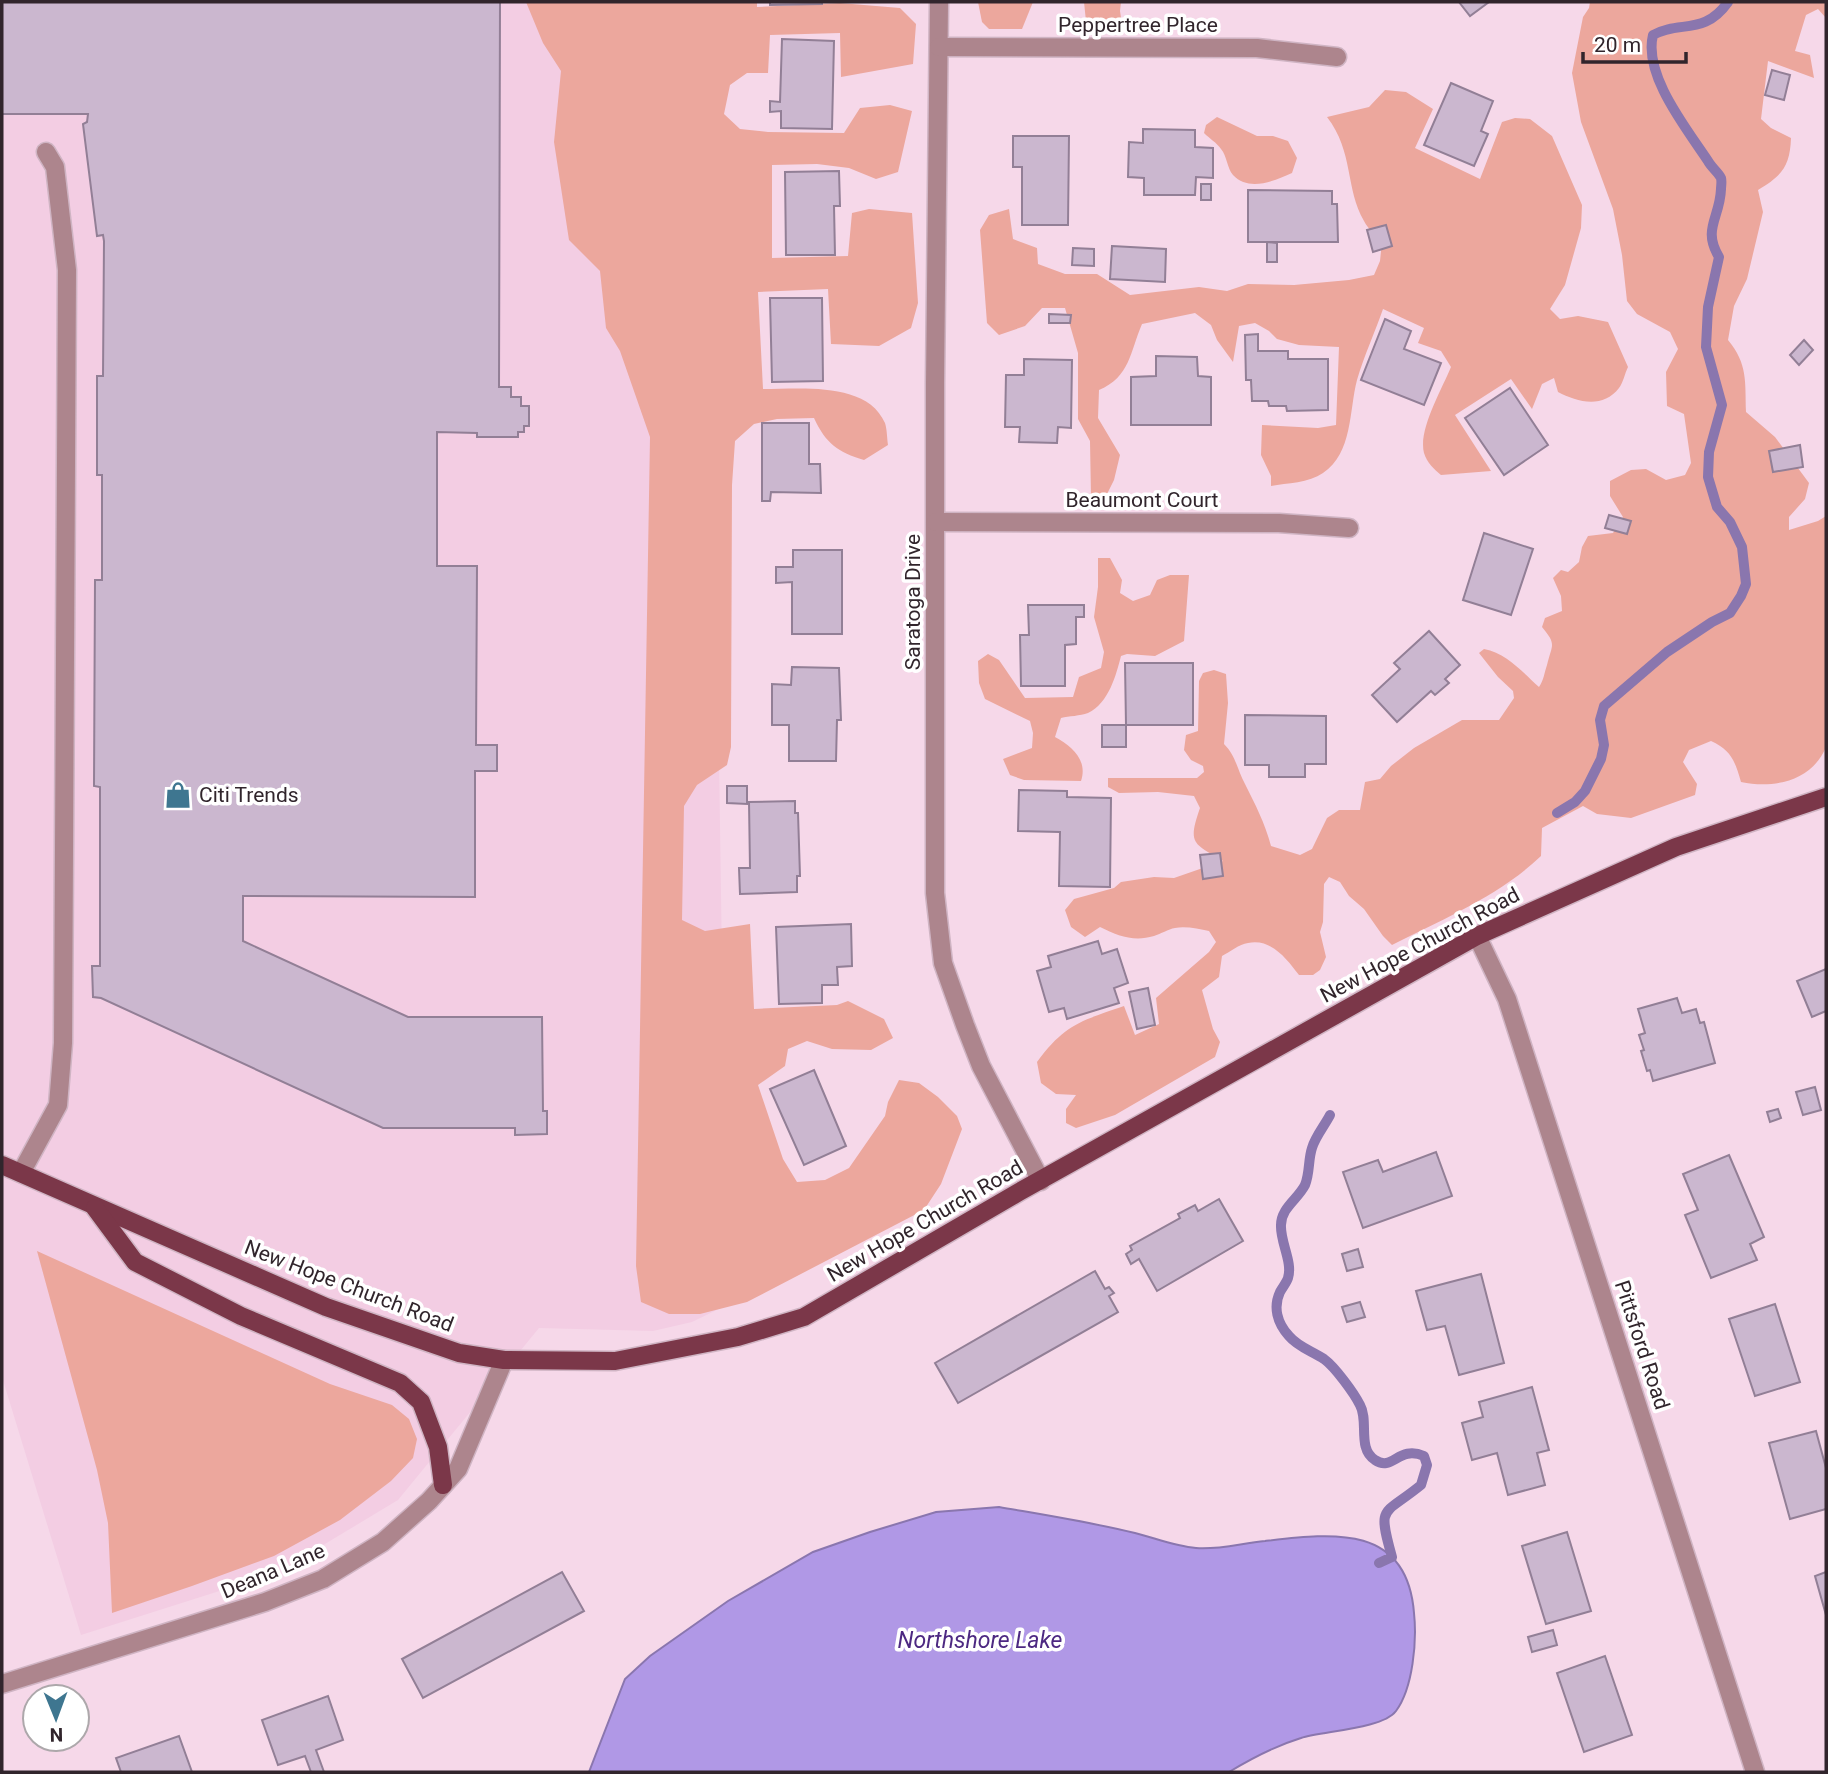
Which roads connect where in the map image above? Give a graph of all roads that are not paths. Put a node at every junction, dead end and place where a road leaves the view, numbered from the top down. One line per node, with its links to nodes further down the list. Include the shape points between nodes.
1 (939, 2): 2 (street, Saratoga Drive)
2 (939, 47): 3 (street, Peppertree Place, via 1257,48); 5 (street, Saratoga Drive)
3 (1337, 57)
4 (46, 152): 10 (street, via 55,167 67,270 62,1043 58,1105)
5 (936, 522): 6 (street, Beaumont Court, via 1279,523); 11 (street, Saratoga Drive, via 935,893 943,963 981,1066)
6 (1349, 528)
7 (1826, 797): 8 (main road, New Hope Church Road, via 1676,847)
8 (1477, 936): 11 (main road, New Hope Church Road); 16 (street, Pittsford Road, via 1507,999)
9 (2, 1165): 10 (main road, New Hope Church Road)
10 (21, 1173): 12 (main road, New Hope Church Road)
11 (1041, 1181): 13 (main road, New Hope Church Road, via 804,1317 738,1337 615,1361)
12 (93, 1205): 13 (main road, New Hope Church Road, via 326,1307 459,1353); 14 (main road, via 135,1262 241,1316 400,1383 421,1402 438,1447)
13 (504, 1360): 14 (street, Deana Lane, via 457,1469)
14 (443, 1485): 15 (street, Deana Lane, via 383,1542 323,1579 199,1625)
15 (2, 1684)
16 (1755, 1772)

